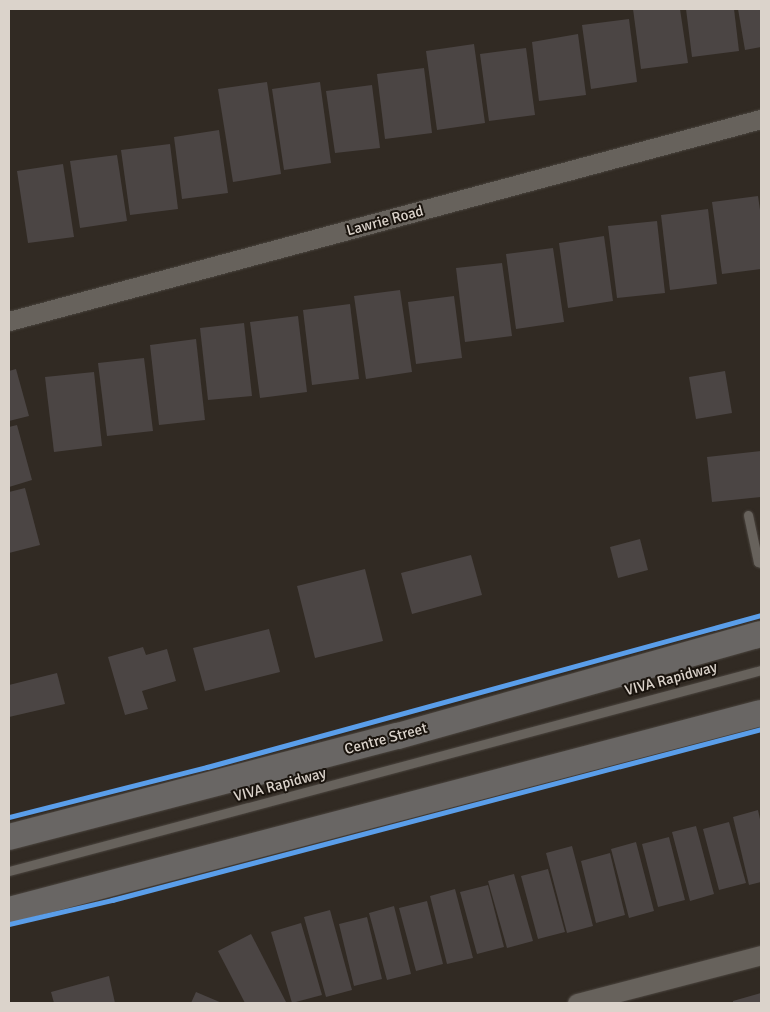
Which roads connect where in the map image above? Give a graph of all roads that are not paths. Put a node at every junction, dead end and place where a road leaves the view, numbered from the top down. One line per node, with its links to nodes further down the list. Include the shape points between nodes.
1 (761, 119): 2 (street, Lawrie Road)
2 (9, 322)
3 (748, 515): 4 (lane)
4 (761, 564)
5 (761, 634): 8 (main road, Centre Street, via 398,736)
6 (761, 670): 9 (lane, VIVA Rapidway)
7 (761, 713): 10 (main road)
8 (9, 837)
9 (9, 871)
10 (9, 910)
11 (761, 955): 12 (street)
12 (577, 1003)

